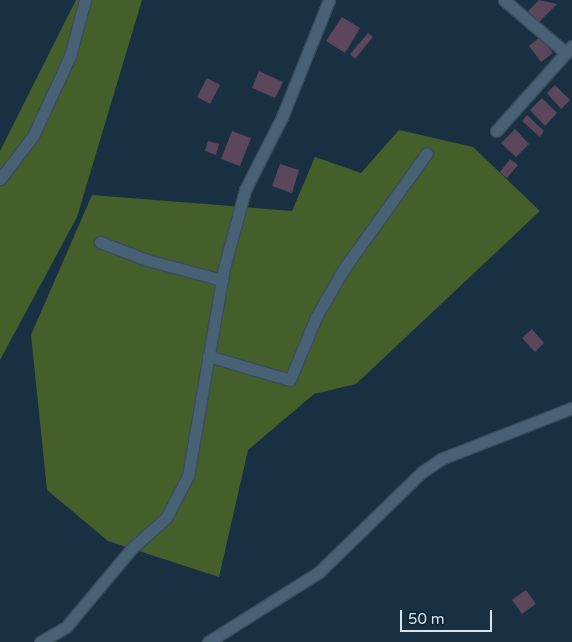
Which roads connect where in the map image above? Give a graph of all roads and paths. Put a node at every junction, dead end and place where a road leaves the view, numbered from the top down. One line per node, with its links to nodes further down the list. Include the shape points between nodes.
1 (85, 0): 7 (street, via 70,56 33,136)
2 (329, 0): 9 (street, via 286,109 244,190)
3 (504, 0): 4 (street)
4 (569, 50): 5 (street)
5 (496, 131)
6 (428, 154): 10 (street, via 345,267 316,317 290,380)
7 (0, 179)
8 (100, 242): 9 (street, via 147,260)
9 (222, 280): 10 (street)
10 (208, 356): 12 (street, via 188,476 166,518 132,548 66,627)
11 (572, 408): 13 (street, via 441,459 422,472 320,572)
12 (40, 642)
13 (208, 642)

